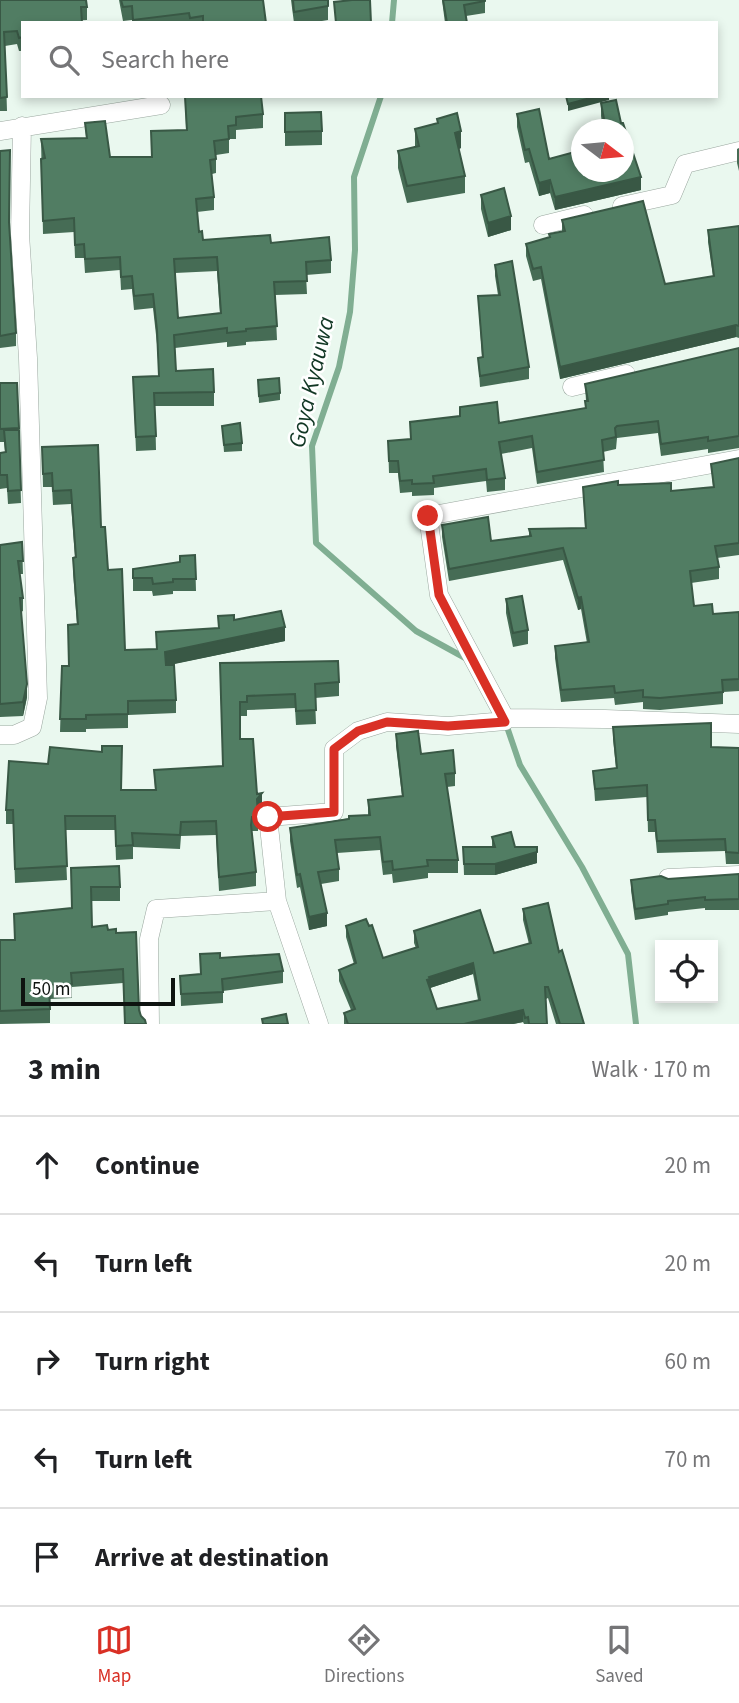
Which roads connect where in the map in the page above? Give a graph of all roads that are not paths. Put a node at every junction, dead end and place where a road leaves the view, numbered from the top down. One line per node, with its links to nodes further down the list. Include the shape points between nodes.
1 (161, 105): 2 (street)
2 (22, 127): 3 (street); 11 (street, via 20,234 38,698 32,727)
3 (0, 131)
4 (739, 151): 5 (street, via 685,164 672,195)
5 (543, 225)
6 (649, 369): 7 (street)
7 (572, 387)
8 (739, 458): 9 (street, via 428,516 439,595)
9 (505, 718): 10 (street); 14 (street, via 505,722 448,726 387,722 358,731 334,749 334,812 268,817)
10 (739, 724)
11 (0, 735)
12 (739, 875): 13 (street)
13 (668, 877)
14 (277, 901): 15 (street, via 156,909 149,939); 16 (street)
15 (150, 1024)
16 (319, 1024)

